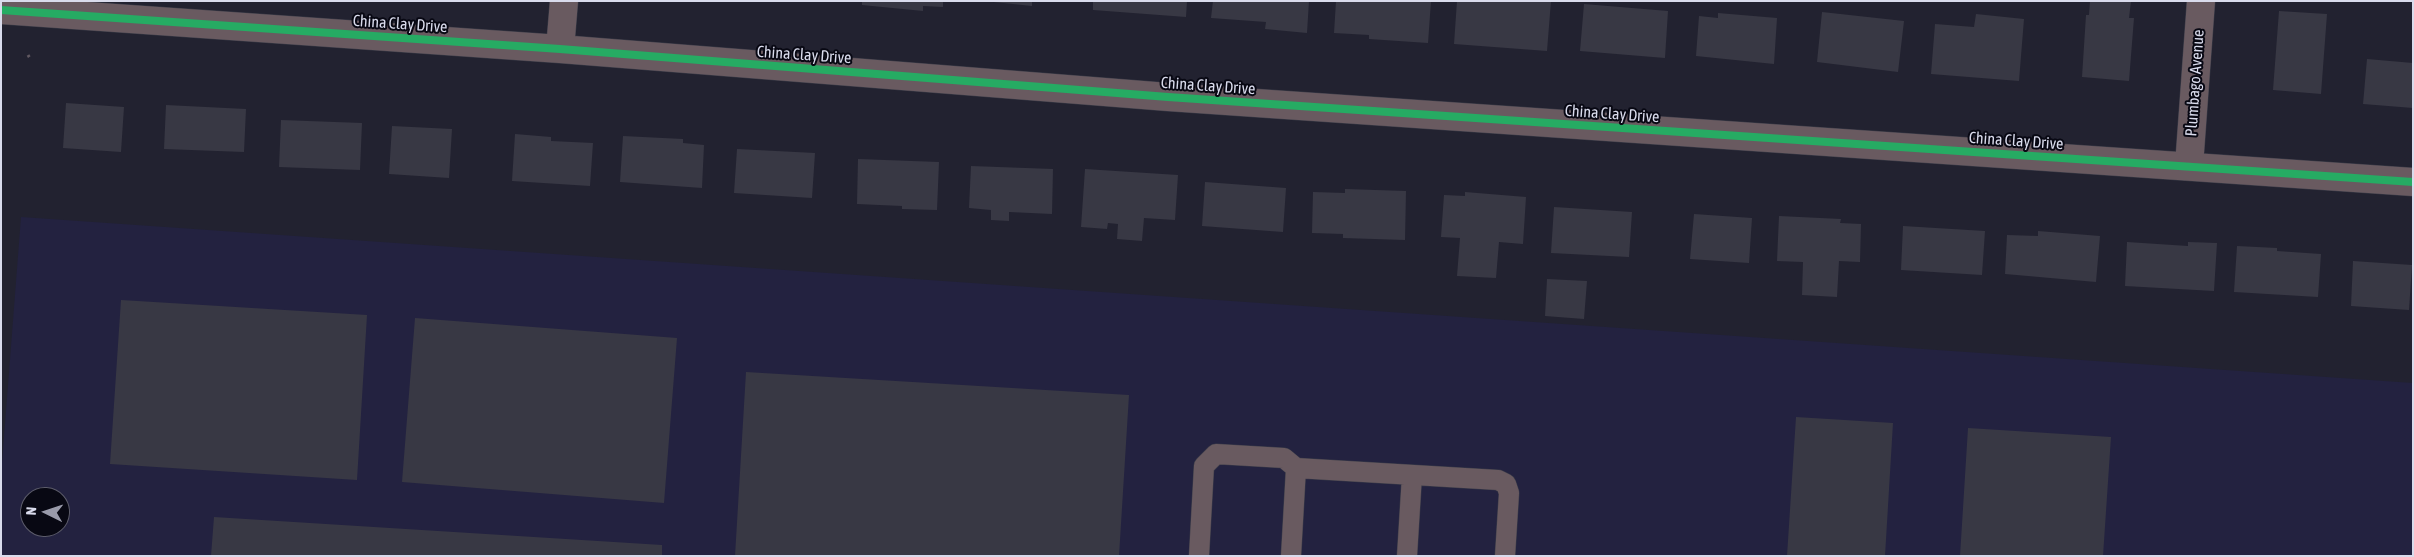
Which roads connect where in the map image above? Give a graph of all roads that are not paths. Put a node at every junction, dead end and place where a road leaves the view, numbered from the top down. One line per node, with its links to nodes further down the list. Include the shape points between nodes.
1 (564, 1): 4 (street)
2 (2201, 1): 5 (street, Plumbago Avenue)
3 (1, 10): 4 (street, China Clay Drive)
4 (560, 49): 5 (street, China Clay Drive, via 1168,97)
5 (2189, 166): 6 (street, China Clay Drive)
6 (2413, 182)
7 (1296, 468): 8 (lane); 9 (lane, via 1284,458 1216,454 1209,459 1204,466); 10 (lane)
8 (1412, 475): 11 (lane); 12 (lane, via 1498,480 1506,484)
9 (1199, 556)
10 (1291, 556)
11 (1407, 556)
12 (1505, 556)

